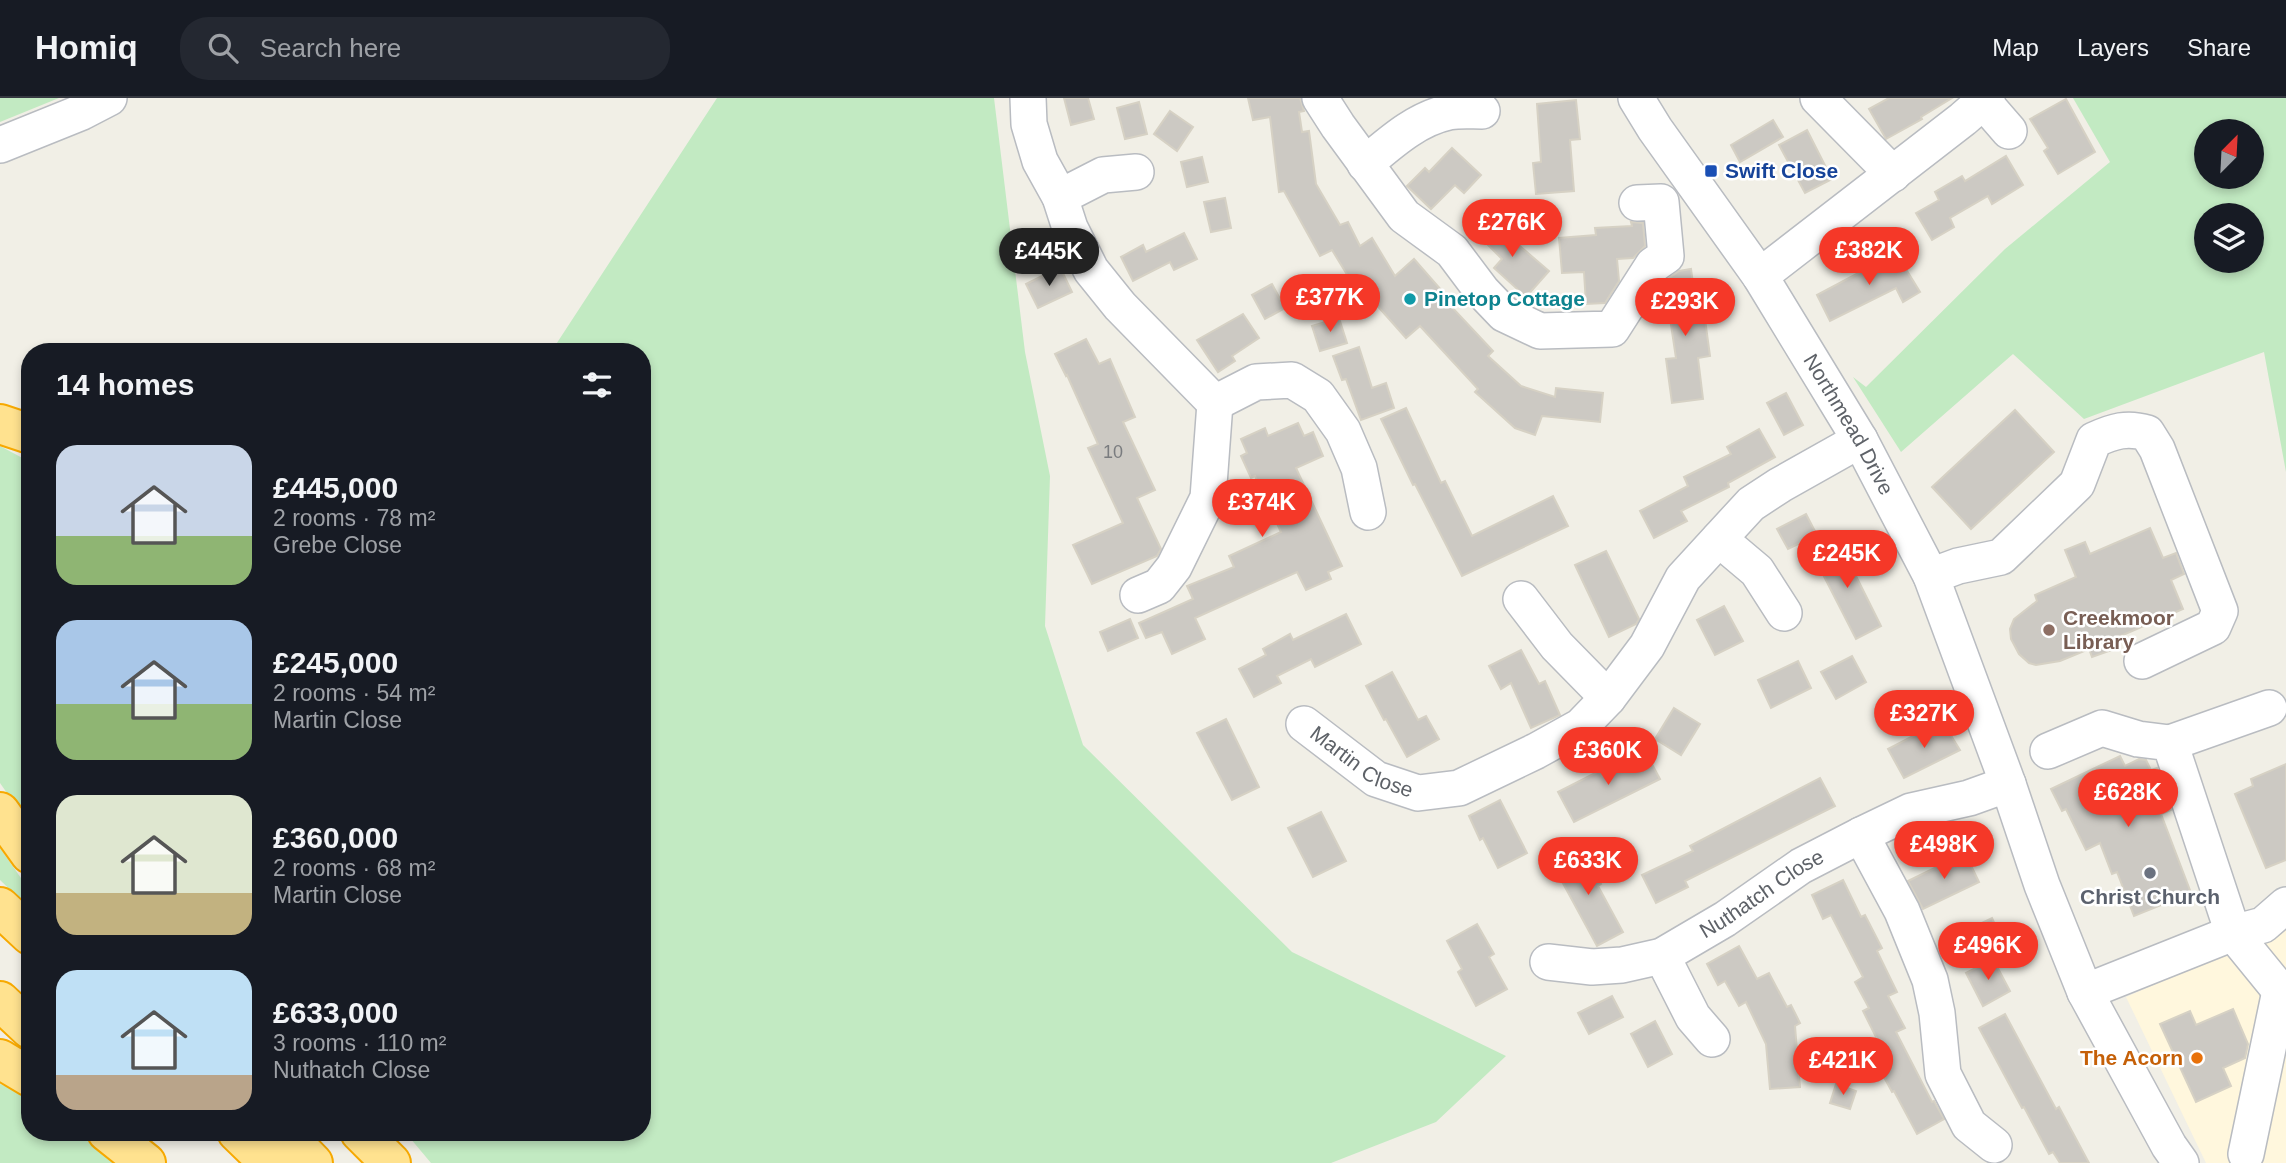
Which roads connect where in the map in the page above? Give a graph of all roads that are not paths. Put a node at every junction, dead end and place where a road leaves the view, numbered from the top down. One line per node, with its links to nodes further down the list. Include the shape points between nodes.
1 (109, 98): 9 (street)
2 (1028, 98): 13 (street, via 1029,124)
3 (1320, 98): 10 (street)
4 (1636, 98): 15 (street, Northmead Drive)
5 (1818, 98): 12 (street)
6 (1985, 100): 8 (street); 12 (street)
7 (1482, 111): 10 (street, via 1449,112 1426,120)
8 (2009, 131)
9 (0, 145)
10 (1365, 164): 14 (street, via 1404,216 1451,251 1504,314 1540,331 1612,329 1653,265 1665,256 1661,202)
11 (1136, 172): 13 (street, via 1103,175)
12 (1892, 174): 15 (street)
13 (1059, 197): 16 (street, via 1091,270)
14 (1637, 203)
15 (1760, 276): 19 (street, Northmead Drive)
16 (1215, 403): 20 (street, via 1256,382 1292,380 1318,396 1343,431 1359,468); 23 (street, via 1209,498 1174,567 1159,586)
17 (0, 424): 18 (highway)
18 (21, 431)
19 (1860, 440): 21 (street, Martin Close, via 1751,504); 22 (street, Northmead Drive)
20 (1368, 512)
21 (1719, 539): 25 (street, via 1757,571); 27 (street, Martin Close, via 1683,579 1647,646)
22 (1931, 576): 26 (street, via 2001,557 2077,484 2094,440 2131,428 2147,433 2220,611 2213,626); 32 (street, Northmead Drive)
23 (1138, 595)
24 (1521, 599): 27 (street, via 1557,646)
25 (1784, 613)
26 (2142, 661)
27 (1608, 698): 29 (street, Martin Close, via 1581,726 1536,751 1460,788 1418,793 1376,779)
28 (2269, 708): 30 (street)
29 (1304, 724)
30 (2171, 743): 31 (street, via 2102,729); 39 (street)
31 (2048, 751)
32 (2008, 784): 34 (street, Nuthatch Close, via 1912,811); 42 (street, Northmead Drive)
33 (0, 812): 35 (highway)
34 (1861, 835): 40 (street, Nuthatch Close, via 1801,866 1726,919); 54 (street, via 1902,911 1930,980 1944,1074 1969,1125)
35 (21, 841)
36 (2286, 905): 39 (street, via 2263,925)
37 (0, 907): 38 (highway)
38 (21, 927)
39 (2233, 933): 42 (street); 43 (street)
40 (1662, 956): 41 (street, Nuthatch Close, via 1592,967); 46 (street, via 1693,1017)
41 (1548, 962)
42 (2085, 992): 61 (street, Northmead Drive)
43 (2283, 994): 55 (street)
44 (0, 1001): 45 (highway)
45 (21, 1021)
46 (1712, 1039)
47 (0, 1059): 48 (highway)
48 (21, 1072)
49 (118, 1141): 56 (highway)
50 (147, 1141): 57 (highway)
51 (246, 1141): 58 (highway)
52 (292, 1141): 59 (highway)
53 (369, 1141): 60 (highway)
54 (1994, 1145)
55 (2246, 1154)
56 (146, 1163)
57 (170, 1163)
58 (269, 1163)
59 (313, 1163)
60 (391, 1163)
61 (2181, 1163)

